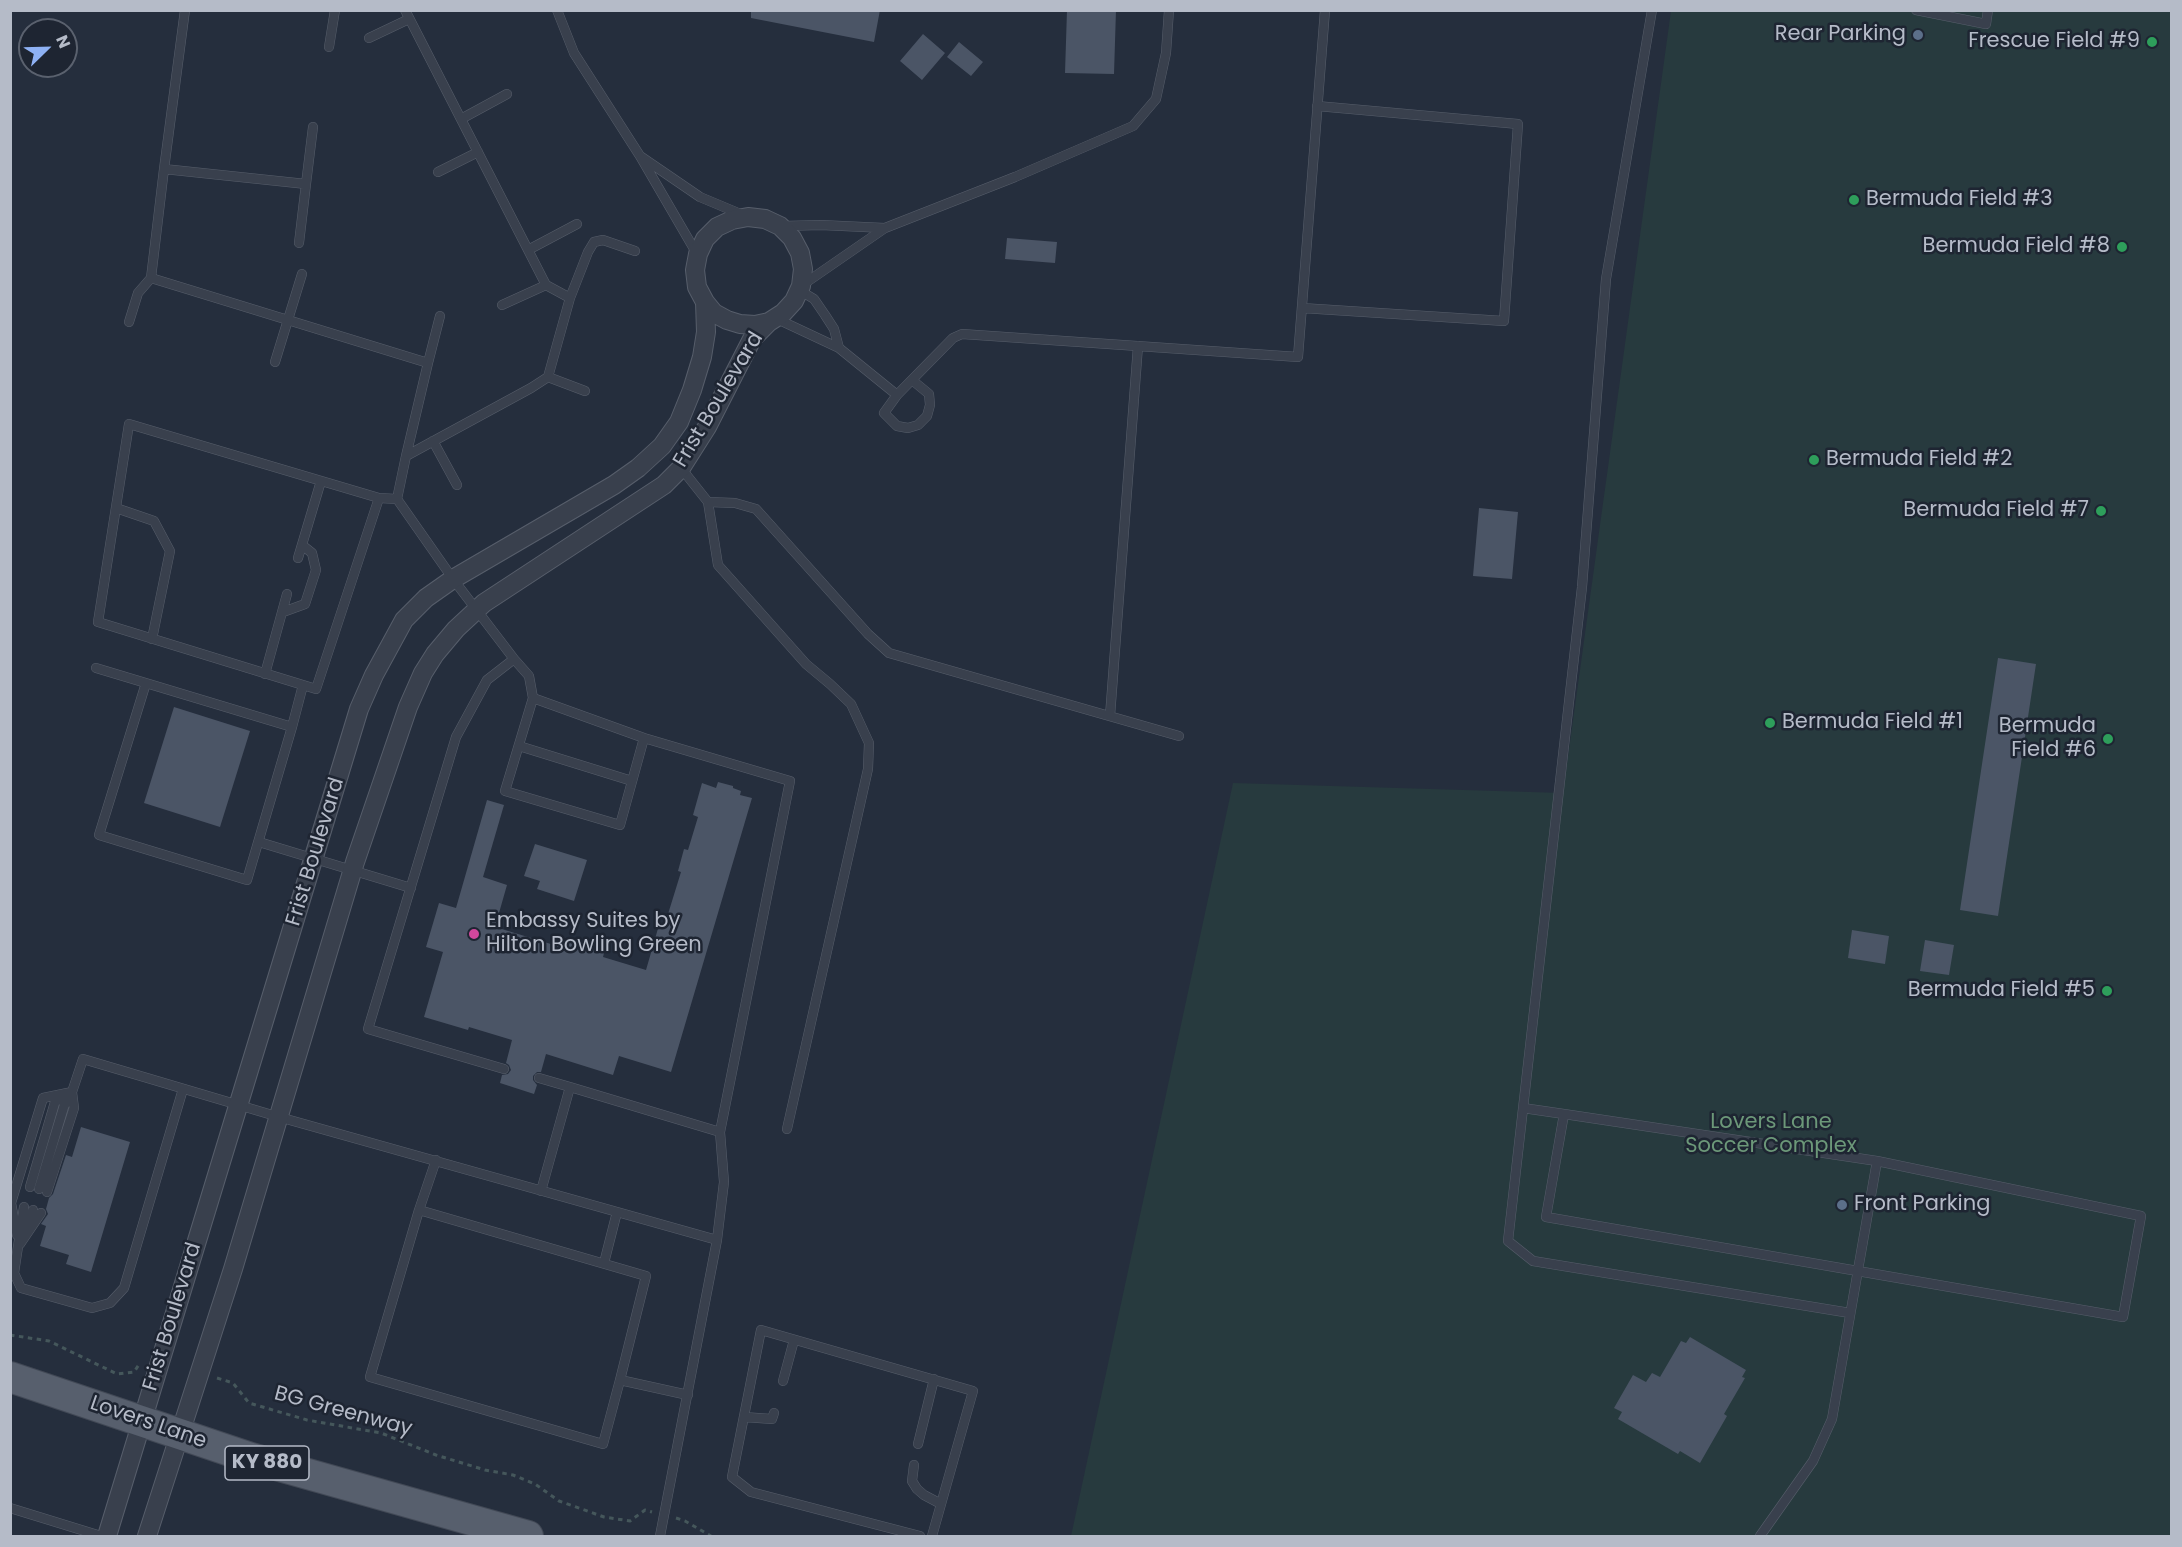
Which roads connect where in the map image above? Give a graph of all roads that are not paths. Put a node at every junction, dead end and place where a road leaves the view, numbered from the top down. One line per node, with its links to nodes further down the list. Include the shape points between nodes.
1 (185, 10): 18 (lane)
2 (335, 10): 11 (lane)
3 (557, 10): 17 (lane, via 574,53)
4 (1169, 10): 24 (lane, via 1166,53 1156,99 1133,126)
5 (1325, 10): 13 (lane)
6 (1652, 10): 87 (lane, via 1606,279 1582,587)
7 (1916, 10): 8 (lane, via 1986,24)
8 (1988, 10)
9 (407, 15): 10 (lane); 14 (lane)
10 (369, 38)
11 (329, 47)
12 (507, 94): 14 (lane)
13 (1317, 106): 36 (lane); 36 (lane, via 1518,124 1504,321)
14 (461, 118): 16 (lane)
15 (313, 127): 20 (lane)
16 (478, 152): 19 (lane); 26 (lane)
17 (640, 156): 21 (lane, via 700,197); 28 (lane)
18 (164, 169): 20 (lane); 30 (lane)
19 (438, 172)
20 (306, 184): 25 (lane)
21 (748, 217): 23 (street); 28 (street, via 717,227)
22 (577, 224): 26 (lane)
23 (780, 226): 24 (lane); 32 (street, via 800,253)
24 (885, 228): 32 (lane)
25 (299, 243)
26 (528, 250): 31 (lane)
27 (636, 251): 33 (lane, via 603,240 594,242)
28 (698, 254): 34 (street, Frist Boulevard, via 695,270)
29 (302, 274): 38 (lane)
30 (151, 278): 38 (lane); 40 (lane, via 138,293)
31 (546, 285): 33 (lane); 35 (lane)
32 (800, 288): 39 (street, Frist Boulevard, via 794,301); 42 (lane, via 814,299 834,329)
33 (570, 298): 45 (lane)
34 (705, 302): 39 (street, Frist Boulevard, via 714,313 740,324); 60 (street, Frist Boulevard, via 704,340 692,390 679,422 662,446 614,485)
35 (502, 305)
36 (1302, 308): 41 (lane, via 1298,357)
37 (440, 316): 44 (lane)
38 (287, 320): 43 (lane); 44 (lane)
39 (772, 320): 42 (lane); 51 (street, Frist Boulevard, via 752,339 707,427)
40 (129, 322)
41 (1138, 346): 46 (lane, via 962,334 953,338); 71 (lane)
42 (838, 348): 48 (lane)
43 (275, 362)
44 (428, 363): 50 (lane)
45 (548, 377): 47 (lane); 49 (lane)
46 (912, 380): 48 (lane); 48 (lane, via 929,394 927,416 918,425 897,426 884,413)
47 (585, 391)
48 (897, 395)
49 (433, 441): 50 (lane); 53 (lane)
50 (406, 456): 55 (lane)
51 (681, 468): 56 (lane); 62 (street, Frist Boulevard, via 664,485)
52 (321, 481): 54 (lane); 57 (lane, via 129,424); 58 (lane)
53 (457, 485)
54 (379, 498): 55 (lane); 69 (lane, via 316,689)
55 (398, 499): 60 (lane)
56 (708, 502): 71 (lane, via 756,509 889,653); 90 (lane, via 718,565 806,664 850,704 869,743 868,769)
57 (116, 508): 64 (lane, via 154,521 170,551); 64 (lane, via 98,622)
58 (302, 545): 59 (lane); 63 (lane, via 312,553 316,570 305,604)
59 (298, 558)
60 (453, 579): 62 (lane); 78 (street, Frist Boulevard, via 404,620 374,675 359,709)
61 (287, 594): 63 (lane)
62 (478, 609): 65 (lane); 79 (street, Frist Boulevard, via 442,646 423,673)
63 (283, 612): 67 (lane)
64 (152, 639): 67 (lane)
65 (514, 659): 70 (lane, via 528,676); 80 (lane, via 487,680 456,737)
66 (96, 668): 68 (lane)
67 (265, 674): 69 (lane)
68 (146, 683): 72 (lane); 77 (lane, via 99,835 247,880)
69 (303, 685): 72 (lane)
70 (533, 698): 74 (lane); 75 (lane)
71 (1110, 716): 73 (lane)
72 (292, 727): 77 (lane)
73 (1179, 736)
74 (644, 738): 76 (lane); 91 (lane, via 790,781)
75 (519, 746): 76 (lane); 76 (lane, via 506,791 620,825)
76 (632, 781)
77 (259, 842): 78 (lane)
78 (314, 859): 79 (lane); 86 (street, Frist Boulevard)
79 (353, 871): 80 (lane); 89 (street, Frist Boulevard)
80 (411, 888): 81 (lane, via 368,1029)
81 (504, 1068)
82 (539, 1078): 83 (lane)
83 (570, 1087): 91 (lane); 94 (lane)
84 (183, 1089): 85 (lane, via 83,1059); 86 (lane); 98 (lane, via 124,1288 110,1303 92,1308 21,1288 14,1273)
85 (72, 1092): 85 (lane, via 74,1108 39,1189 55,1102); 98 (lane, via 43,1098 11,1203)
86 (239, 1105): 89 (lane); 110 (street, Frist Boulevard)
87 (1523, 1108): 88 (lane); 101 (lane, via 1508,1241 1533,1261)
88 (1564, 1114): 93 (lane); 100 (lane, via 1546,1217)
89 (279, 1117): 92 (lane); 111 (street, Frist Boulevard)
90 (787, 1129)
91 (720, 1131): 97 (lane, via 724,1182)
92 (436, 1160): 94 (lane); 95 (lane)
93 (1877, 1161): 100 (lane); 100 (lane, via 2141,1216 2123,1317)
94 (541, 1191): 96 (lane)
95 (419, 1210): 99 (lane); 105 (lane, via 370,1377 603,1444)
96 (617, 1212): 97 (lane); 99 (lane)
97 (717, 1240): 107 (lane)
98 (19, 1246): 98 (lane, via 32,1210)
99 (603, 1263): 105 (lane, via 646,1276)
100 (1858, 1272): 101 (lane)
101 (1850, 1313): 123 (lane, via 1832,1419 1813,1461)
102 (794, 1340): 104 (lane); 106 (lane); 109 (lane, via 761,1330)
103 (10, 1377): 110 (main road, Lovers Lane / KY 880)
104 (934, 1379): 112 (lane); 114 (lane, via 973,1390)
105 (620, 1380): 107 (lane)
106 (783, 1380)
107 (688, 1395): 120 (lane)
108 (774, 1413): 109 (lane, via 772,1419)
109 (744, 1417): 121 (lane, via 732,1477 750,1492)
110 (141, 1421): 111 (main road, Lovers Lane / KY 880); 117 (street, Frist Boulevard)
111 (180, 1434): 118 (street, Frist Boulevard); 119 (main road, Lovers Lane / KY 880, via 251,1458)
112 (918, 1444)
113 (914, 1465): 114 (lane, via 912,1481 917,1489)
114 (941, 1504): 122 (lane)
115 (10, 1508): 116 (lane)
116 (101, 1536)
117 (107, 1536)
118 (147, 1536)
119 (528, 1536)
120 (660, 1536)
121 (920, 1536)
122 (932, 1536)
123 (1760, 1536)

